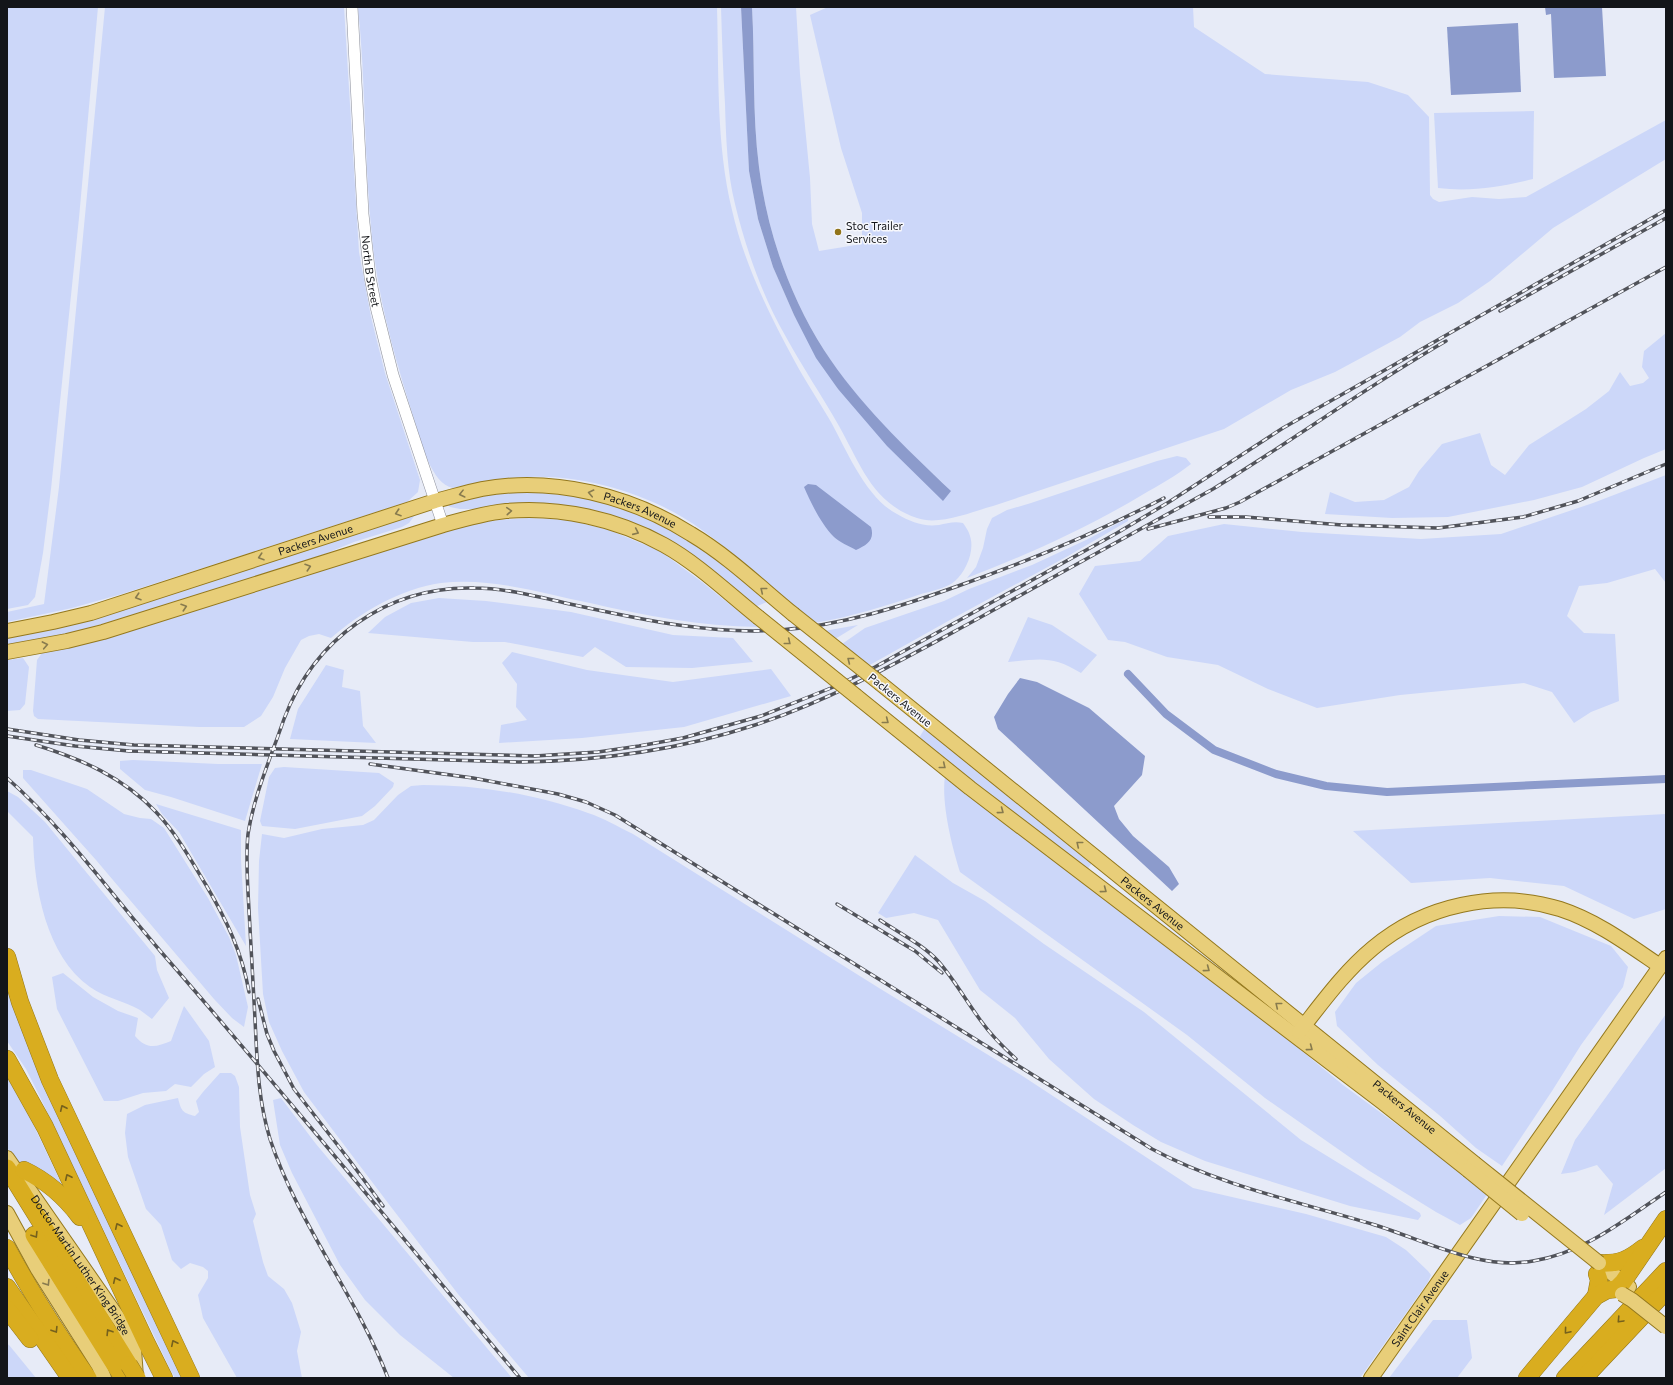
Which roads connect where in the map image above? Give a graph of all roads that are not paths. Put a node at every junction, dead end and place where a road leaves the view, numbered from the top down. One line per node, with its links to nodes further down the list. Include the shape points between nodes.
1 (352, 7): 2 (street, North B Street, via 363,214 370,277 393,375)
2 (435, 501): 3 (street, North B Street); 4 (main road, Packers Avenue, one-way to 4, via 91,613); 8 (main road, Packers Avenue, one-way to 2, bridge, via 980,764 692,534 644,508 575,489 536,486 483,489)
3 (443, 525): 5 (main road, Packers Avenue, one-way to 3, via 103,632); 8 (main road, Packers Avenue, one-way to 8, bridge, via 486,514 532,510 573,514 606,521 664,545 693,564 970,788)
4 (7, 631)
5 (7, 652)
6 (7, 957): 36 (highway, one-way to 6, via 50,1080 20,1002)
7 (1663, 962): 8 (main road, via 1610,932 1561,909 1512,900 1464,904 1416,920 1372,948 1350,970); 37 (main road, Saint Clair Avenue)
8 (1300, 1031): 19 (main road, Packers Avenue, bridge, via 1382,1102 1471,1167)
9 (7, 1059): 16 (highway, one-way to 9, via 45,1127)
10 (7, 1158): 30 (main road, Doctor Martin Luther King Bridge, via 121,1322 134,1349 137,1370)
11 (7, 1168): 30 (highway, one-way to 11)
12 (24, 1170): 16 (highway, via 53,1188 73,1207)
13 (7, 1190): 30 (highway, one-way to 30)
14 (7, 1213): 34 (main road, one-way to 34, via 37,1268)
15 (1666, 1219): 17 (highway)
16 (96, 1237): 35 (highway, one-way to 16)
17 (1648, 1245): 19 (highway, via 1631,1258); 22 (highway)
18 (7, 1248): 33 (highway, one-way to 33)
19 (1596, 1268): 22 (main road, Packers Avenue); 24 (highway, via 1599,1280)
20 (1666, 1271): 39 (highway, one-way to 39)
21 (7, 1287): 32 (highway)
22 (1623, 1288): 24 (highway, via 1607,1290); 27 (main road, Packers Avenue); 29 (main road, Packers Avenue, bridge, via 1632,1300)
23 (1666, 1291): 28 (highway)
24 (1596, 1296): 38 (highway, one-way to 38)
25 (1666, 1302): 28 (highway, via 1646,1318)
26 (7, 1309): 31 (highway)
27 (1666, 1315)
28 (1638, 1321): 40 (highway)
29 (1666, 1327)
30 (131, 1375)
31 (58, 1378)
32 (70, 1378)
33 (88, 1378)
34 (104, 1378)
35 (164, 1378)
36 (192, 1378)
37 (1371, 1378)
38 (1527, 1378)
39 (1565, 1378)
40 (1584, 1378)

